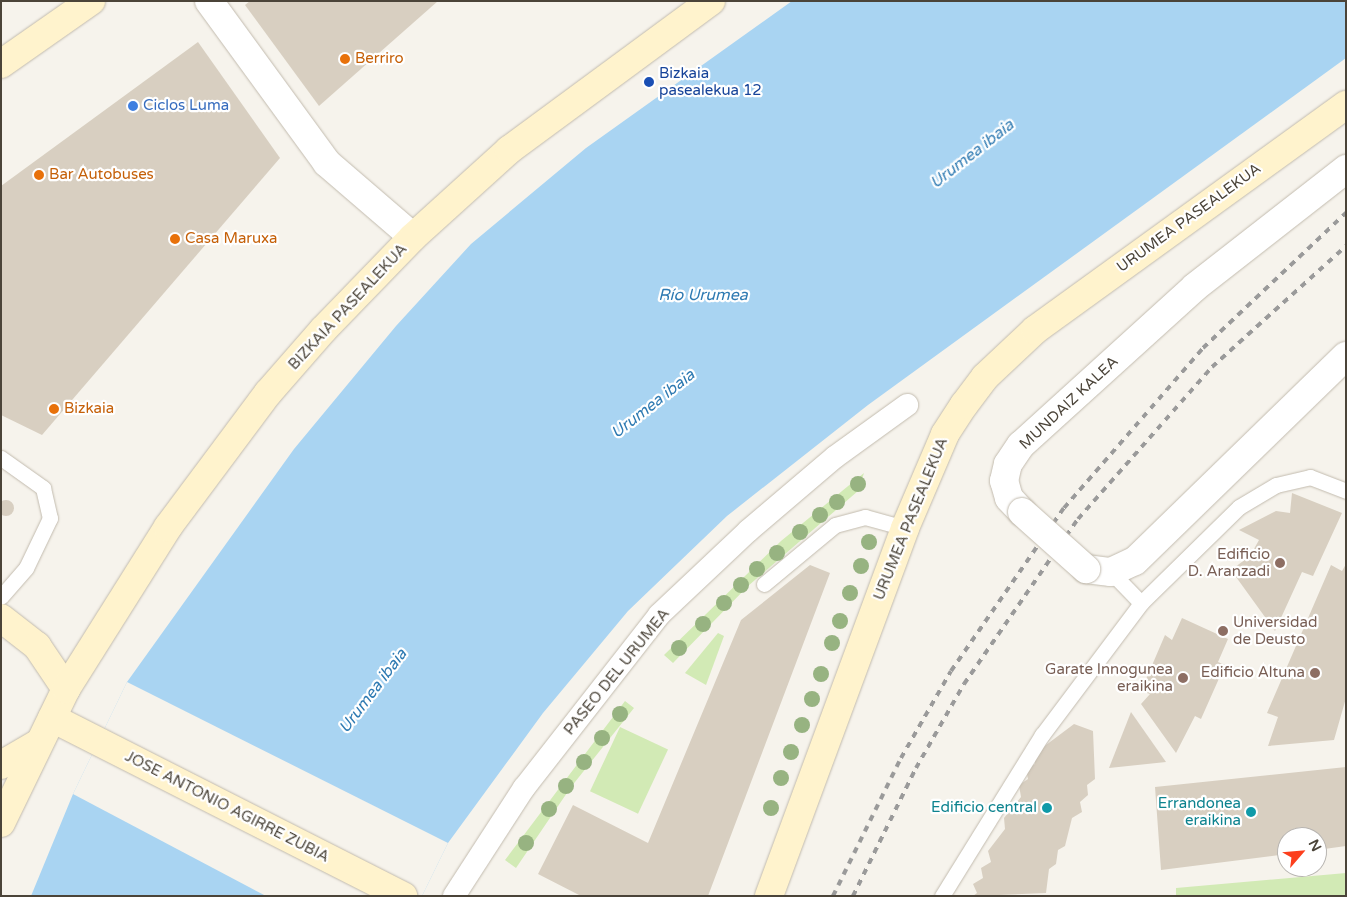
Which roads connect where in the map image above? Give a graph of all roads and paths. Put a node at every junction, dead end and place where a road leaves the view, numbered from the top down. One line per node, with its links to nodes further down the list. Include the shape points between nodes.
1 (91, 1): 4 (main road)
2 (209, 1): 7 (street, via 326,163)
3 (711, 1): 7 (main road, BIZKAIA PASEALEKUA, via 576,97)
4 (1, 64)
5 (1346, 105): 12 (main road, URUMEA PASEALEKUA, via 1008,352 945,434)
6 (1346, 169): 13 (street, MUNDAIZ KALEA, bridge, via 1195,287 1021,445 1008,464 1004,482 1009,498 1022,512)
7 (413, 237): 18 (main road, BIZKAIA PASEALEKUA, via 323,330 217,459 168,527)
8 (1346, 356): 13 (street, via 1136,561)
9 (907, 404): 25 (street, PASEO DEL URUMEA, via 835,458 748,531 660,615 524,788)
10 (1, 458): 15 (lane, via 43,488 50,518 26,568)
11 (1346, 491): 16 (lane, via 1310,477 1276,484 1239,507)
12 (905, 528): 14 (lane, via 865,517 835,525); 23 (main road, URUMEA PASEALEKUA)
13 (1098, 571): 16 (lane)
14 (764, 584)
15 (1, 597)
16 (1141, 603): 26 (lane, via 1042,736)
17 (1, 618): 18 (main road, via 33,641)
18 (66, 690): 19 (main road, BIZKAIA PASEALEKUA)
19 (52, 718): 20 (main road, BIZKAIA PASEALEKUA); 24 (main road, JOSE ANTONIO AGIRRE ZUBIA)
20 (39, 743): 21 (main road); 22 (main road)
21 (1, 766)
22 (1, 823)
23 (769, 893)
24 (402, 896)
25 (454, 896)
26 (942, 896)

